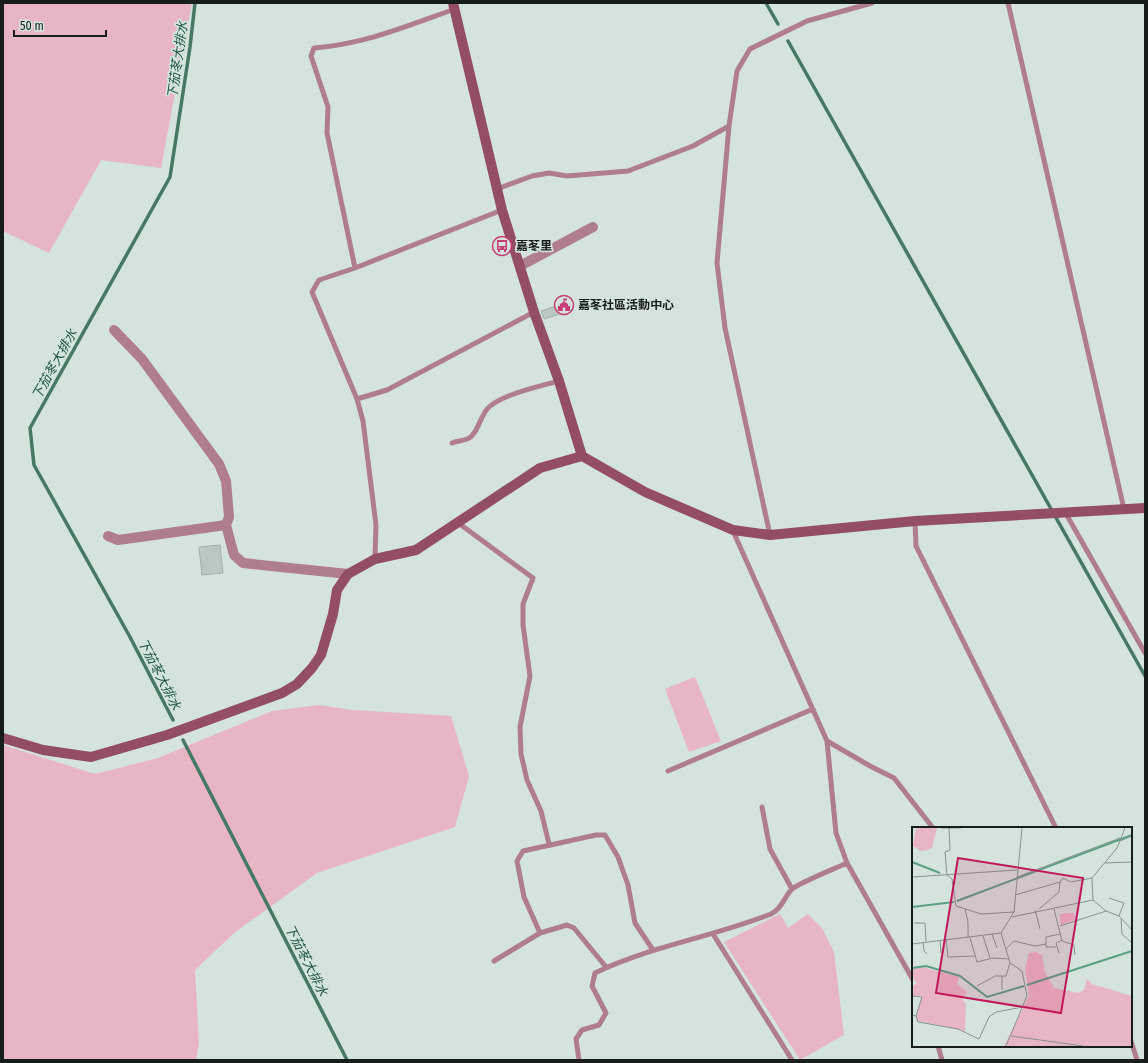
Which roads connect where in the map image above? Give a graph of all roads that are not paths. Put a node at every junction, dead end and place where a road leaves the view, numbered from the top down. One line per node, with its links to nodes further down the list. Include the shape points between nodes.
1 (872, 3): 4 (lane, via 807,21 750,49 737,71)
2 (1008, 3): 17 (lane)
3 (454, 6): 5 (street); 9 (lane, via 374,38 341,46 314,48 311,56 328,107 327,133)
4 (730, 126): 5 (lane, via 693,146 628,171 567,176 549,173 532,176); 23 (lane, via 717,263 725,328)
5 (497, 189): 6 (street)
6 (502, 210): 8 (street); 9 (lane)
7 (593, 227): 8 (street)
8 (520, 266): 10 (street)
9 (355, 268): 13 (lane, via 319,280 312,292)
10 (534, 312): 12 (street); 13 (lane, via 387,390)
11 (114, 330): 21 (street, via 142,359 220,464 226,481 229,517)
12 (559, 381): 14 (lane, via 519,392 490,405 468,439); 15 (street)
13 (357, 399): 25 (lane, via 368,450 376,525)
14 (452, 443)
15 (582, 456): 20 (street, via 540,468); 22 (street, via 645,492)
16 (1145, 508): 17 (street)
17 (1124, 509): 18 (street)
18 (1065, 512): 19 (street); 27 (lane)
19 (915, 521): 23 (street); 34 (lane, via 916,546)
20 (457, 522): 25 (street, via 416,550); 35 (lane, via 533,578 523,604 523,625 530,676 520,727 521,747 527,780 541,811)
21 (226, 525): 24 (street, via 118,540); 26 (street, via 234,555 243,563)
22 (733, 530): 23 (street); 28 (lane)
23 (770, 535)
24 (108, 536)
25 (375, 559): 26 (street)
26 (348, 574): 29 (street, via 337,590 321,655 297,684 282,693 167,735 91,757 43,750)
27 (1145, 653)
28 (813, 709): 30 (lane); 31 (lane)
29 (3, 738)
30 (827, 741): 33 (lane, via 894,778); 36 (lane, via 836,833)
31 (668, 771)
32 (762, 807): 37 (lane, via 770,849)
33 (932, 827)
34 (1056, 827)
35 (549, 844): 38 (lane, via 523,851 517,861 524,897); 40 (lane, via 605,835 618,857 628,885 635,923)
36 (847, 863): 37 (lane); 43 (lane)
37 (792, 889): 39 (lane, via 785,902 773,913)
38 (540, 933): 41 (lane); 42 (lane, via 567,925 574,928)
39 (713, 934): 40 (lane); 47 (lane)
40 (653, 950): 42 (lane)
41 (494, 961)
42 (606, 967): 46 (lane, via 595,973 592,986 606,1013 599,1025 582,1030 576,1039)
43 (912, 978)
44 (1132, 1044): 49 (lane)
45 (938, 1047): 48 (lane)
46 (579, 1060)
47 (792, 1060)
48 (942, 1060)
49 (1137, 1060)

